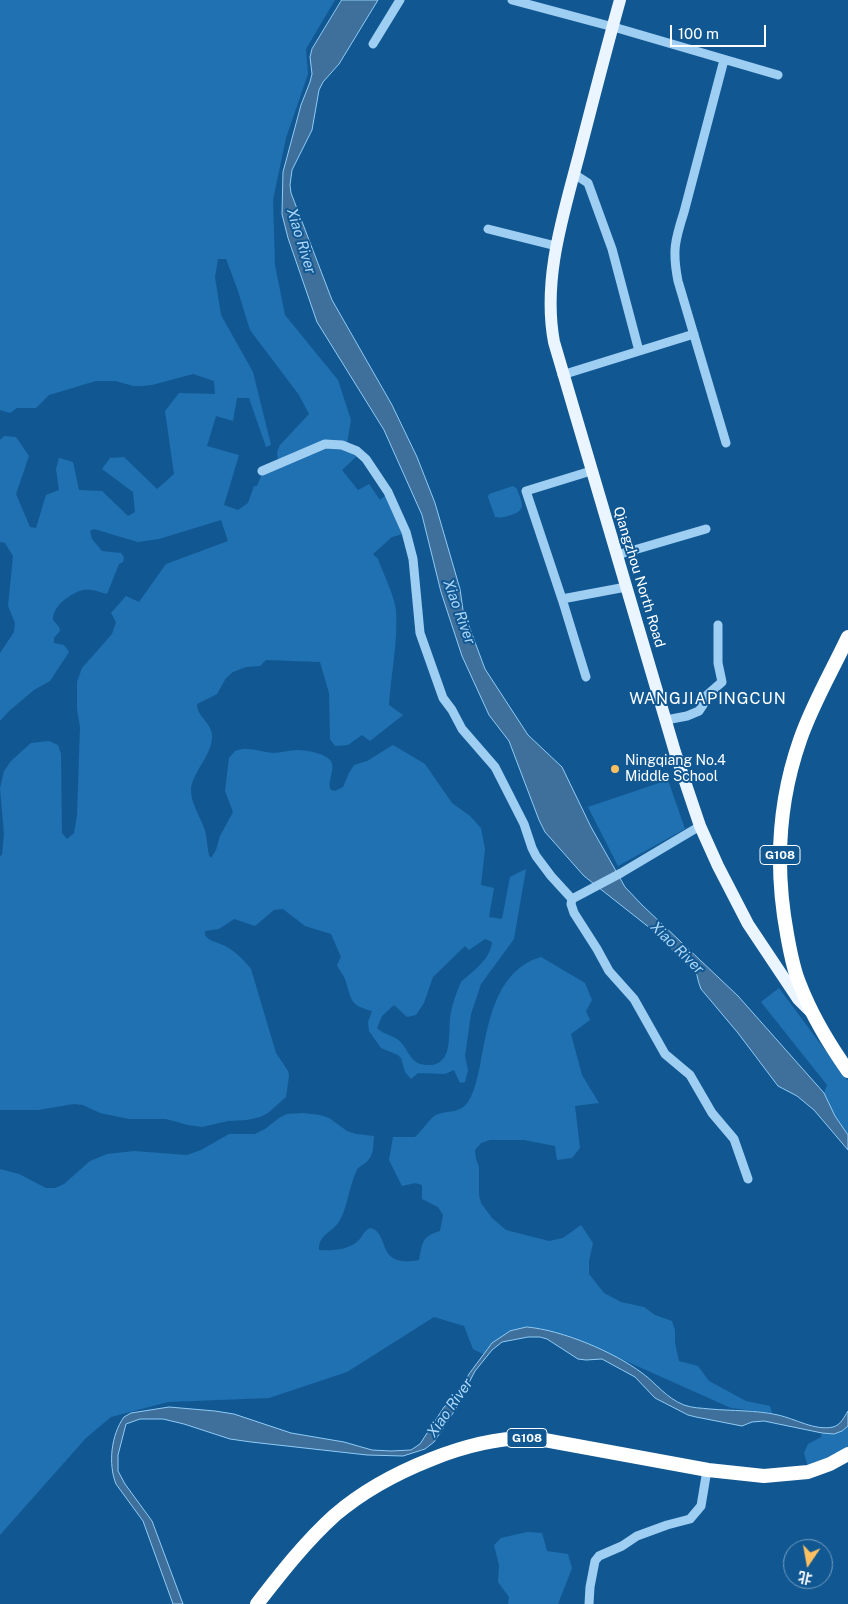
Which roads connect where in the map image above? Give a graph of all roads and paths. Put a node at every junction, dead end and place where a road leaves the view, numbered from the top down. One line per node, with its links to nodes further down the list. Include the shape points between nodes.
1 (400, 0): 6 (street)
2 (512, 0): 5 (street)
3 (620, 0): 5 (main road, Qiangzhou North Road)
4 (625, 0): 5 (main road, Qiangzhou North Road)
5 (615, 28): 7 (street); 9 (main road, Qiangzhou North Road, via 600,92 589,118)
6 (374, 44)
7 (724, 60): 8 (street); 12 (street, via 674,247 678,280)
8 (778, 75)
9 (574, 174): 11 (main road, Qiangzhou North Road); 13 (street, via 588,183 612,249)
10 (488, 229): 11 (street)
11 (556, 246): 14 (main road, Qiangzhou North Road, via 550,313)
12 (694, 334): 13 (street); 15 (street)
13 (639, 351): 14 (street)
14 (562, 375): 17 (main road, Qiangzhou North Road)
15 (726, 443)
16 (262, 471): 27 (street, via 325,444 342,445 366,459 388,492 406,532 413,559 420,633 443,698 462,729 495,767 536,856 551,876)
17 (591, 472): 19 (main road, Qiangzhou North Road); 21 (street, via 526,491)
18 (706, 529): 19 (street)
19 (617, 555): 20 (main road, Qiangzhou North Road)
20 (626, 588): 21 (street); 25 (main road, Qiangzhou North Road)
21 (562, 599): 24 (street)
22 (718, 625): 25 (street, via 718,663 722,682 706,696 697,712)
23 (848, 637): 28 (highway, G108, via 800,738 787,784 782,818 783,912 796,976)
24 (586, 677)
25 (666, 720): 26 (main road, Qiangzhou North Road)
26 (700, 826): 27 (street); 28 (main road, Qiangzhou North Road, via 748,924 798,999)
27 (575, 898): 30 (street, via 571,904 574,913 609,971 634,999 665,1054 690,1075 712,1113 734,1139)
28 (814, 1016): 29 (highway, G108)
29 (848, 1071)
30 (748, 1179)
31 (848, 1454): 32 (highway, G108, via 818,1469 792,1475 764,1476)
32 (707, 1470): 33 (highway, G108, via 539,1439 504,1438 468,1446 394,1477 342,1510 295,1556); 34 (street, via 701,1506 690,1519 637,1536 599,1556 595,1561)
33 (257, 1604)
34 (589, 1604)

